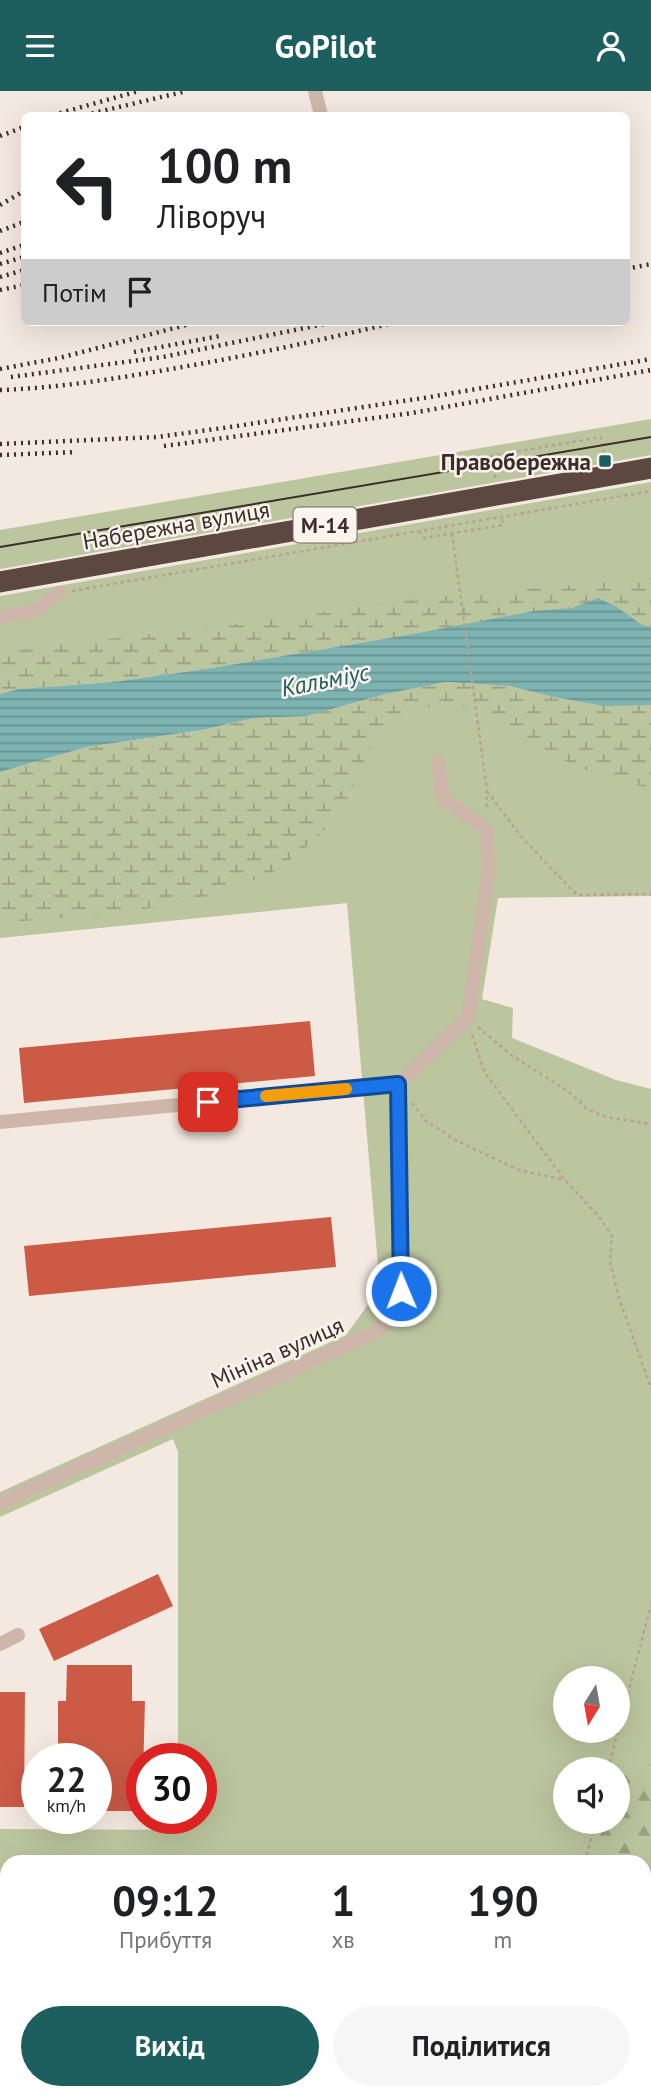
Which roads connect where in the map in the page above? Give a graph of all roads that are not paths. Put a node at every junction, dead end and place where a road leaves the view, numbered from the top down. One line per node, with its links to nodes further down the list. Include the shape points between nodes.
1 (315, 91): 2 (street)
2 (320, 112)
3 (651, 468): 4 (highway, Набережна вулиця / М-14)
4 (0, 582)
5 (58, 593): 6 (street, via 35,611)
6 (0, 617)
7 (438, 763): 8 (street, via 443,798 486,829 489,869 468,1018)
8 (398, 1084): 9 (street); 10 (street, Мініна вулиця, via 401,1291 389,1321 375,1332)
9 (0, 1122)
10 (0, 1503)
11 (18, 1635): 12 (street)
12 (0, 1644)

